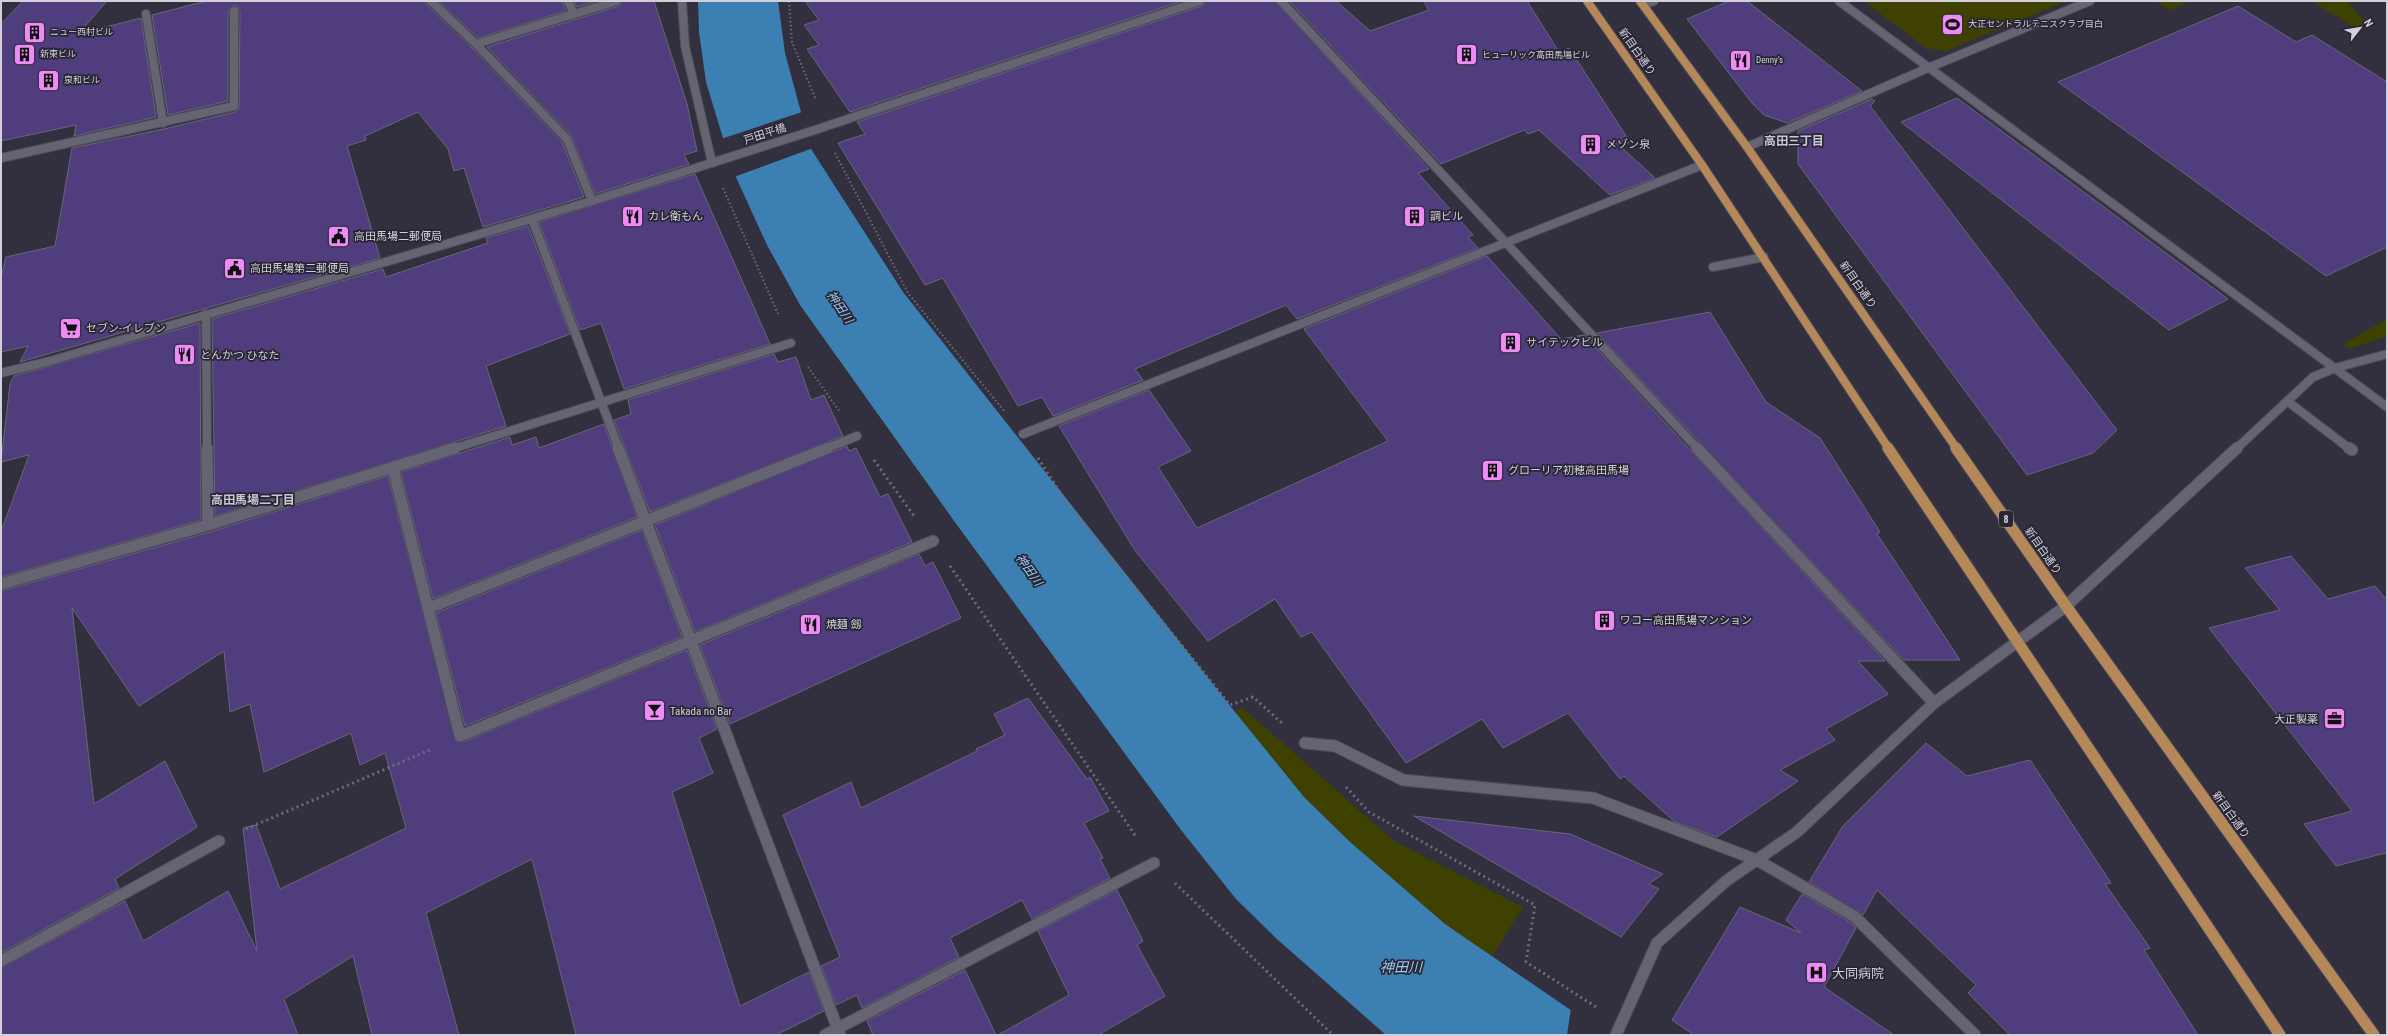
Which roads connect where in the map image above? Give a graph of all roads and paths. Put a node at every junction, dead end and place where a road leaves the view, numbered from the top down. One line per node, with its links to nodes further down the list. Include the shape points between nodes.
1 (431, 1): 16 (street)
2 (568, 1): 15 (street)
3 (617, 1): 15 (street)
4 (682, 1): 22 (street, via 685,46)
5 (789, 1): 19 (path, via 792,42)
6 (1200, 1): 19 (street, 戸田平橋)
7 (1282, 1): 26 (street)
8 (1587, 1): 23 (main road, 新目白通り)
9 (1654, 1): 12 (street)
10 (1839, 1): 17 (street)
11 (2090, 1): 17 (street)
12 (1642, 3): 20 (main road, 新目白通り / 8)
13 (234, 12): 18 (street, via 234,106)
14 (146, 14): 18 (street)
15 (574, 14): 16 (street)
16 (476, 44): 24 (street, via 566,139)
17 (1928, 68): 20 (street); 32 (street)
18 (163, 123): 21 (street)
19 (826, 126): 22 (street, 戸田平橋); 37 (path, via 836,153 908,293)
20 (1747, 147): 45 (main road, 新目白通り / 8)
21 (1, 158)
22 (712, 163): 24 (street, 戸田平橋); 30 (path)
23 (1702, 165): 26 (street); 27 (main road, 新目白通り)
24 (592, 201): 25 (street, 戸田平橋)
25 (532, 220): 29 (street, 戸田平橋); 35 (street)
26 (1506, 243): 37 (street); 49 (street)
27 (1764, 257): 28 (street); 47 (main road, 新目白通り)
28 (1713, 267)
29 (206, 314): 33 (street, 戸田平橋, via 50,361); 42 (street)
30 (791, 343): 35 (street); 38 (path)
31 (2387, 354): 32 (street)
32 (2335, 368): 34 (street, via 2313,376); 36 (street)
33 (1, 372)
34 (2288, 401): 39 (street); 45 (street)
35 (601, 402): 40 (street); 41 (street)
36 (2387, 407)
37 (1023, 434): 51 (path, via 1069,506 1230,705 1253,697)
38 (857, 436): 41 (street); 43 (path)
39 (2352, 450)
40 (393, 468): 42 (street); 46 (street)
41 (646, 521): 46 (street); 48 (street)
42 (208, 525): 44 (street)
43 (933, 541): 48 (street); 55 (path)
44 (1, 584)
45 (2066, 606): 47 (street); 64 (main road, 新目白通り / 8)
46 (429, 608): 50 (street)
47 (2016, 642): 49 (street); 63 (main road, 新目白通り)
48 (691, 643): 50 (street); 58 (street)
49 (1934, 704): 54 (street, via 1798,832)
50 (460, 736): 53 (path)
51 (1305, 744): 54 (street, via 1335,746 1403,780 1593,798)
52 (1342, 783): 57 (path, via 1369,812 1535,904 1526,962)
53 (219, 841): 56 (street)
54 (1757, 860): 57 (street, via 1726,881 1657,943); 62 (street, via 1854,916)
55 (1154, 863): 58 (street); 60 (path)
56 (1, 961)
57 (1620, 1022): 61 (street)
58 (838, 1032): 59 (street)
59 (825, 1035)
60 (1334, 1035)
61 (1616, 1035)
62 (1975, 1035)
63 (2280, 1035)
64 (2374, 1035)

